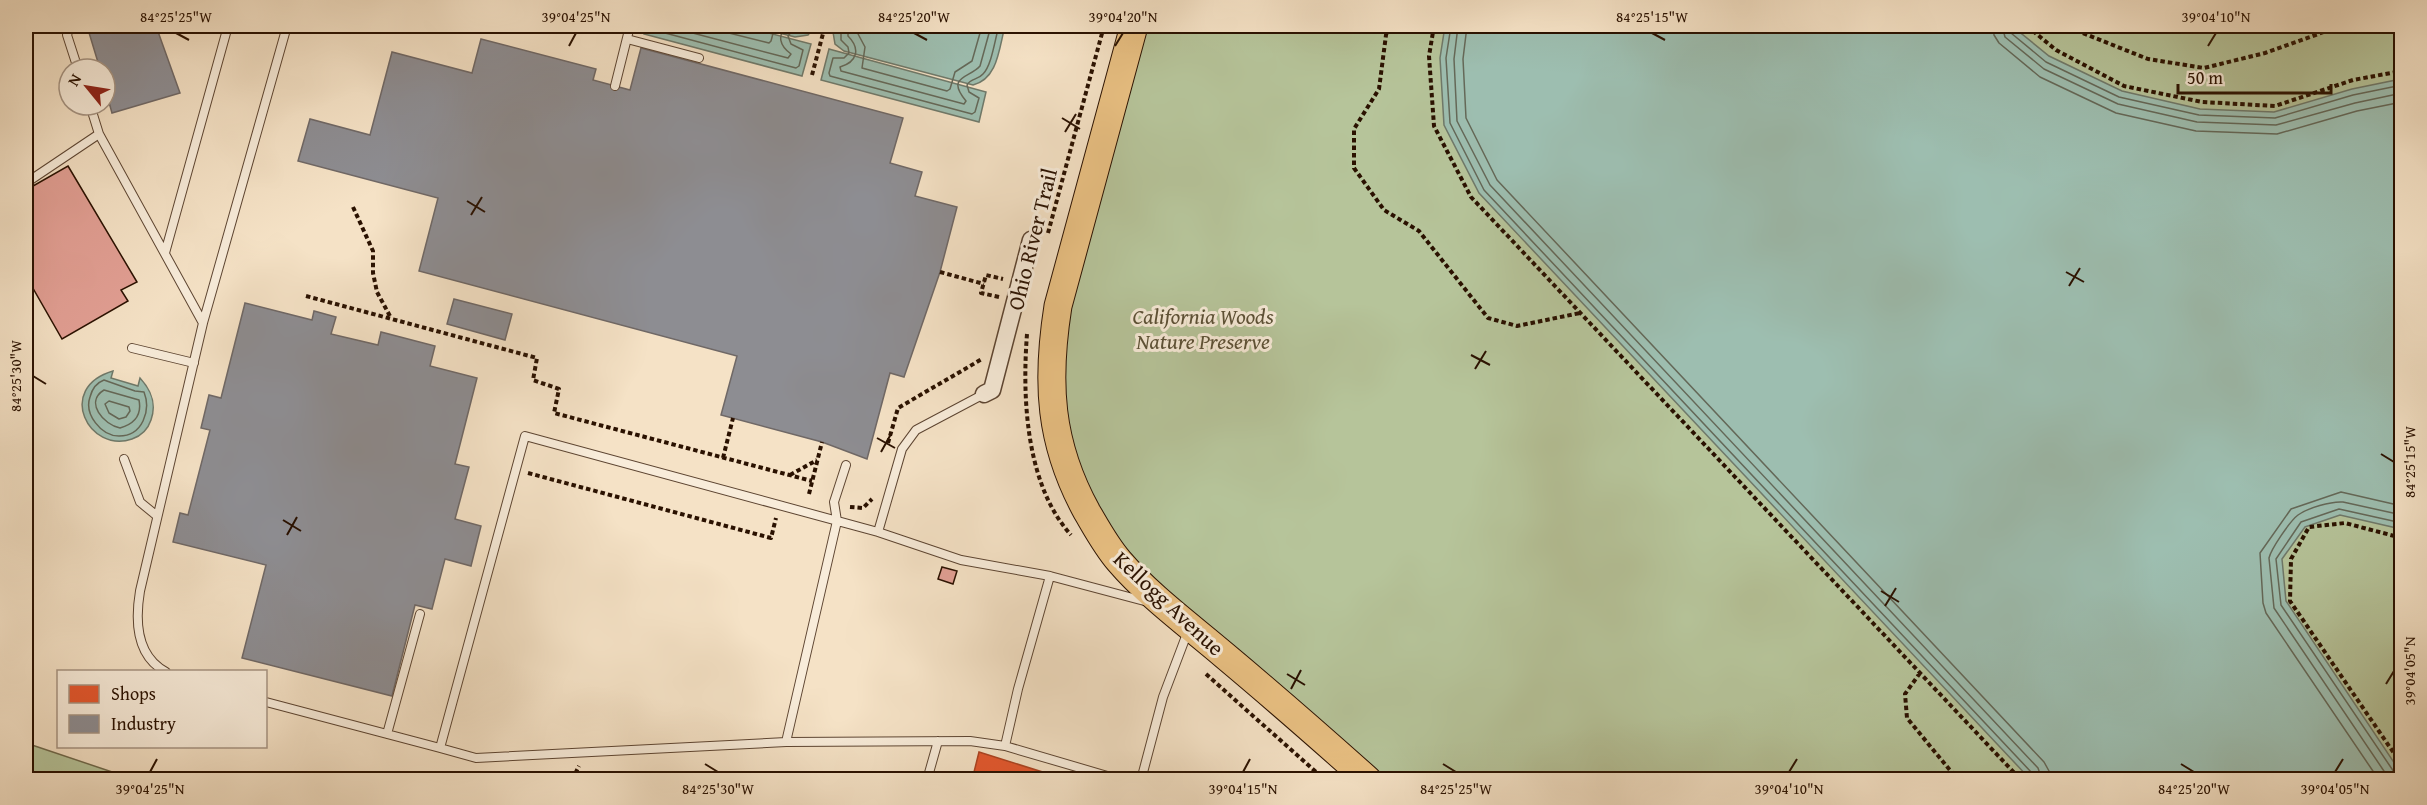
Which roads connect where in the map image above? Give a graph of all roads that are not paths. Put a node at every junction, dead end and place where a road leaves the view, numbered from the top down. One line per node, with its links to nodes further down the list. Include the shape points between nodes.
1 (70, 26): 7 (lane, via 68,35)
2 (228, 26): 14 (lane)
3 (287, 26): 15 (lane)
4 (630, 26): 6 (lane)
5 (1134, 26): 25 (main road, Kellogg Avenue, via 1058,306 1050,382 1053,421 1073,487 1120,562)
6 (627, 39): 8 (lane); 9 (lane)
7 (74, 57)
8 (699, 58)
9 (615, 86)
10 (94, 117): 11 (lane)
11 (99, 134): 12 (lane); 14 (lane)
12 (26, 183)
13 (1039, 239): 18 (street, via 1020,283 992,390)
14 (165, 253): 15 (lane)
15 (203, 323): 17 (lane)
16 (132, 348): 17 (lane)
17 (194, 363): 21 (lane)
18 (984, 394): 23 (lane, via 916,430 902,449)
19 (124, 459): 21 (lane, via 140,502)
20 (846, 465): 22 (lane, via 834,502)
21 (157, 516): 28 (lane, via 136,616 147,654)
22 (837, 521): 23 (lane); 32 (lane); 34 (lane, via 525,436)
23 (878, 532): 24 (lane, via 961,560)
24 (1050, 576): 25 (lane); 33 (lane)
25 (1169, 608): 27 (main road, Kellogg Avenue)
26 (420, 614): 30 (lane)
27 (1185, 638): 37 (lane, via 1163,698); 38 (main road, Kellogg Avenue)
28 (163, 670)
29 (267, 702): 30 (lane)
30 (387, 734): 34 (lane)
31 (938, 741): 32 (lane); 33 (lane); 35 (lane)
32 (786, 742): 34 (lane, via 476,758)
33 (1005, 746): 36 (lane)
34 (440, 748)
35 (927, 780)
36 (1121, 780)
37 (1141, 780)
38 (1368, 780)

